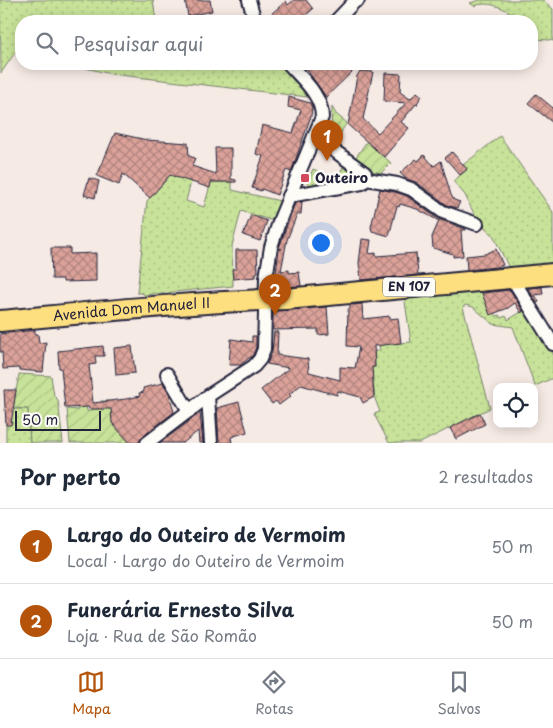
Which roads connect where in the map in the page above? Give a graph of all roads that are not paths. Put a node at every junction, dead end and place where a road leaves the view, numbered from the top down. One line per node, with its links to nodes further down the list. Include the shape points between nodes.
1 (249, 0): 3 (street)
2 (356, 0): 4 (street)
3 (253, 15)
4 (342, 15)
5 (294, 70): 6 (street, via 322,108)
6 (314, 136): 7 (street, via 365,173); 8 (street)
7 (366, 179): 8 (street, via 362,183); 9 (street, via 411,189 443,212)
8 (289, 196): 12 (street, via 271,247)
9 (477, 224)
10 (553, 274): 11 (main road, EN 107)
11 (512, 278): 12 (main road, EN 107); 14 (street)
12 (265, 300): 13 (main road, Avenida Dom Manuel II / EN 107, via 167,304); 16 (street, via 264,349 260,358 251,369)
13 (0, 321)
14 (553, 344)
15 (167, 374): 17 (street)
16 (208, 396): 17 (street); 19 (street)
17 (189, 411): 18 (street)
18 (147, 443)
19 (211, 443)

